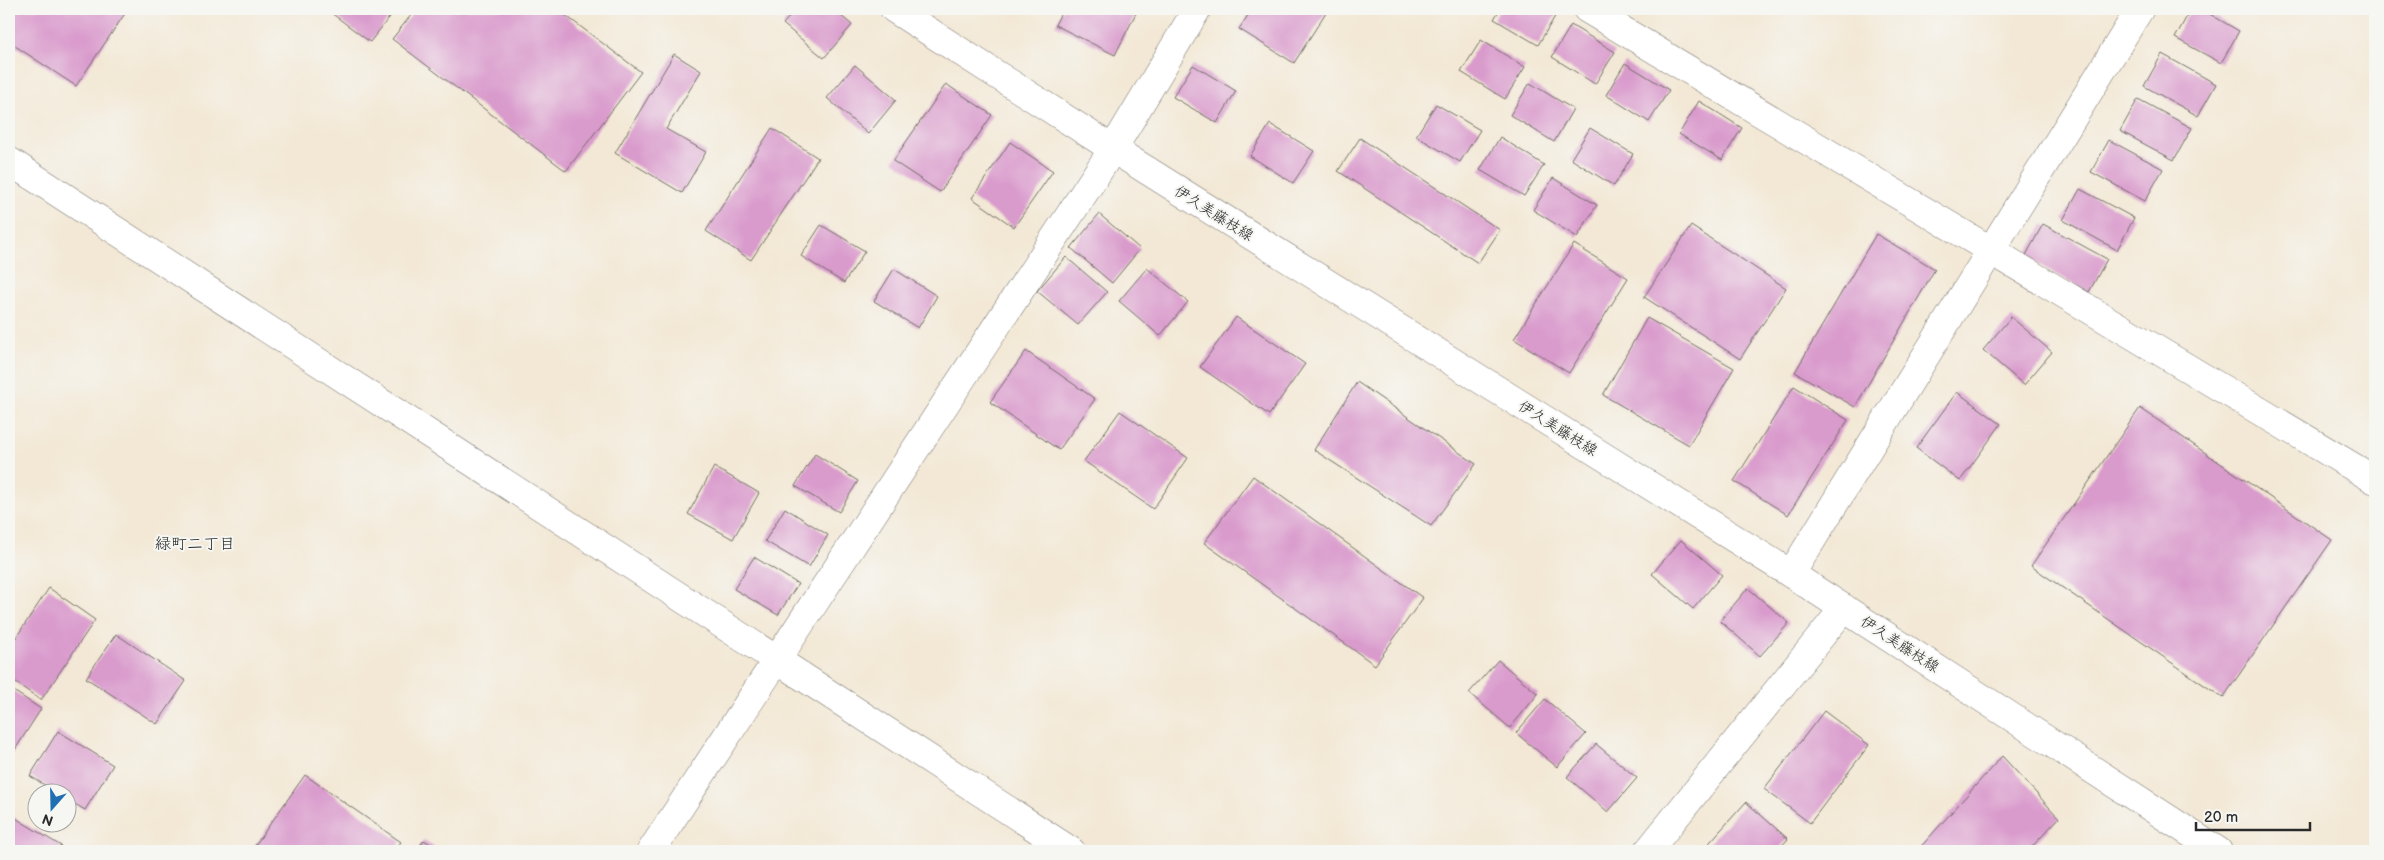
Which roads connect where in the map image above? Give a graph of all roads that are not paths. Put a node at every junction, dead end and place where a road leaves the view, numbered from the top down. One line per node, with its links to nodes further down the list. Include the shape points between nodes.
1 (894, 9): 5 (street, 伊久美藤枝線)
2 (1197, 9): 5 (street)
3 (1587, 9): 7 (street)
4 (2140, 9): 7 (street)
5 (1113, 149): 9 (street, 伊久美藤枝線); 11 (street)
6 (9, 161): 11 (street)
7 (1991, 251): 8 (street); 9 (street)
8 (2375, 480)
9 (1791, 574): 10 (street, 伊久美藤枝線)
10 (1844, 608): 14 (street); 15 (street, 伊久美藤枝線)
11 (777, 661): 12 (street); 13 (street)
12 (651, 851)
13 (1071, 851)
14 (1648, 851)
15 (2218, 851)

